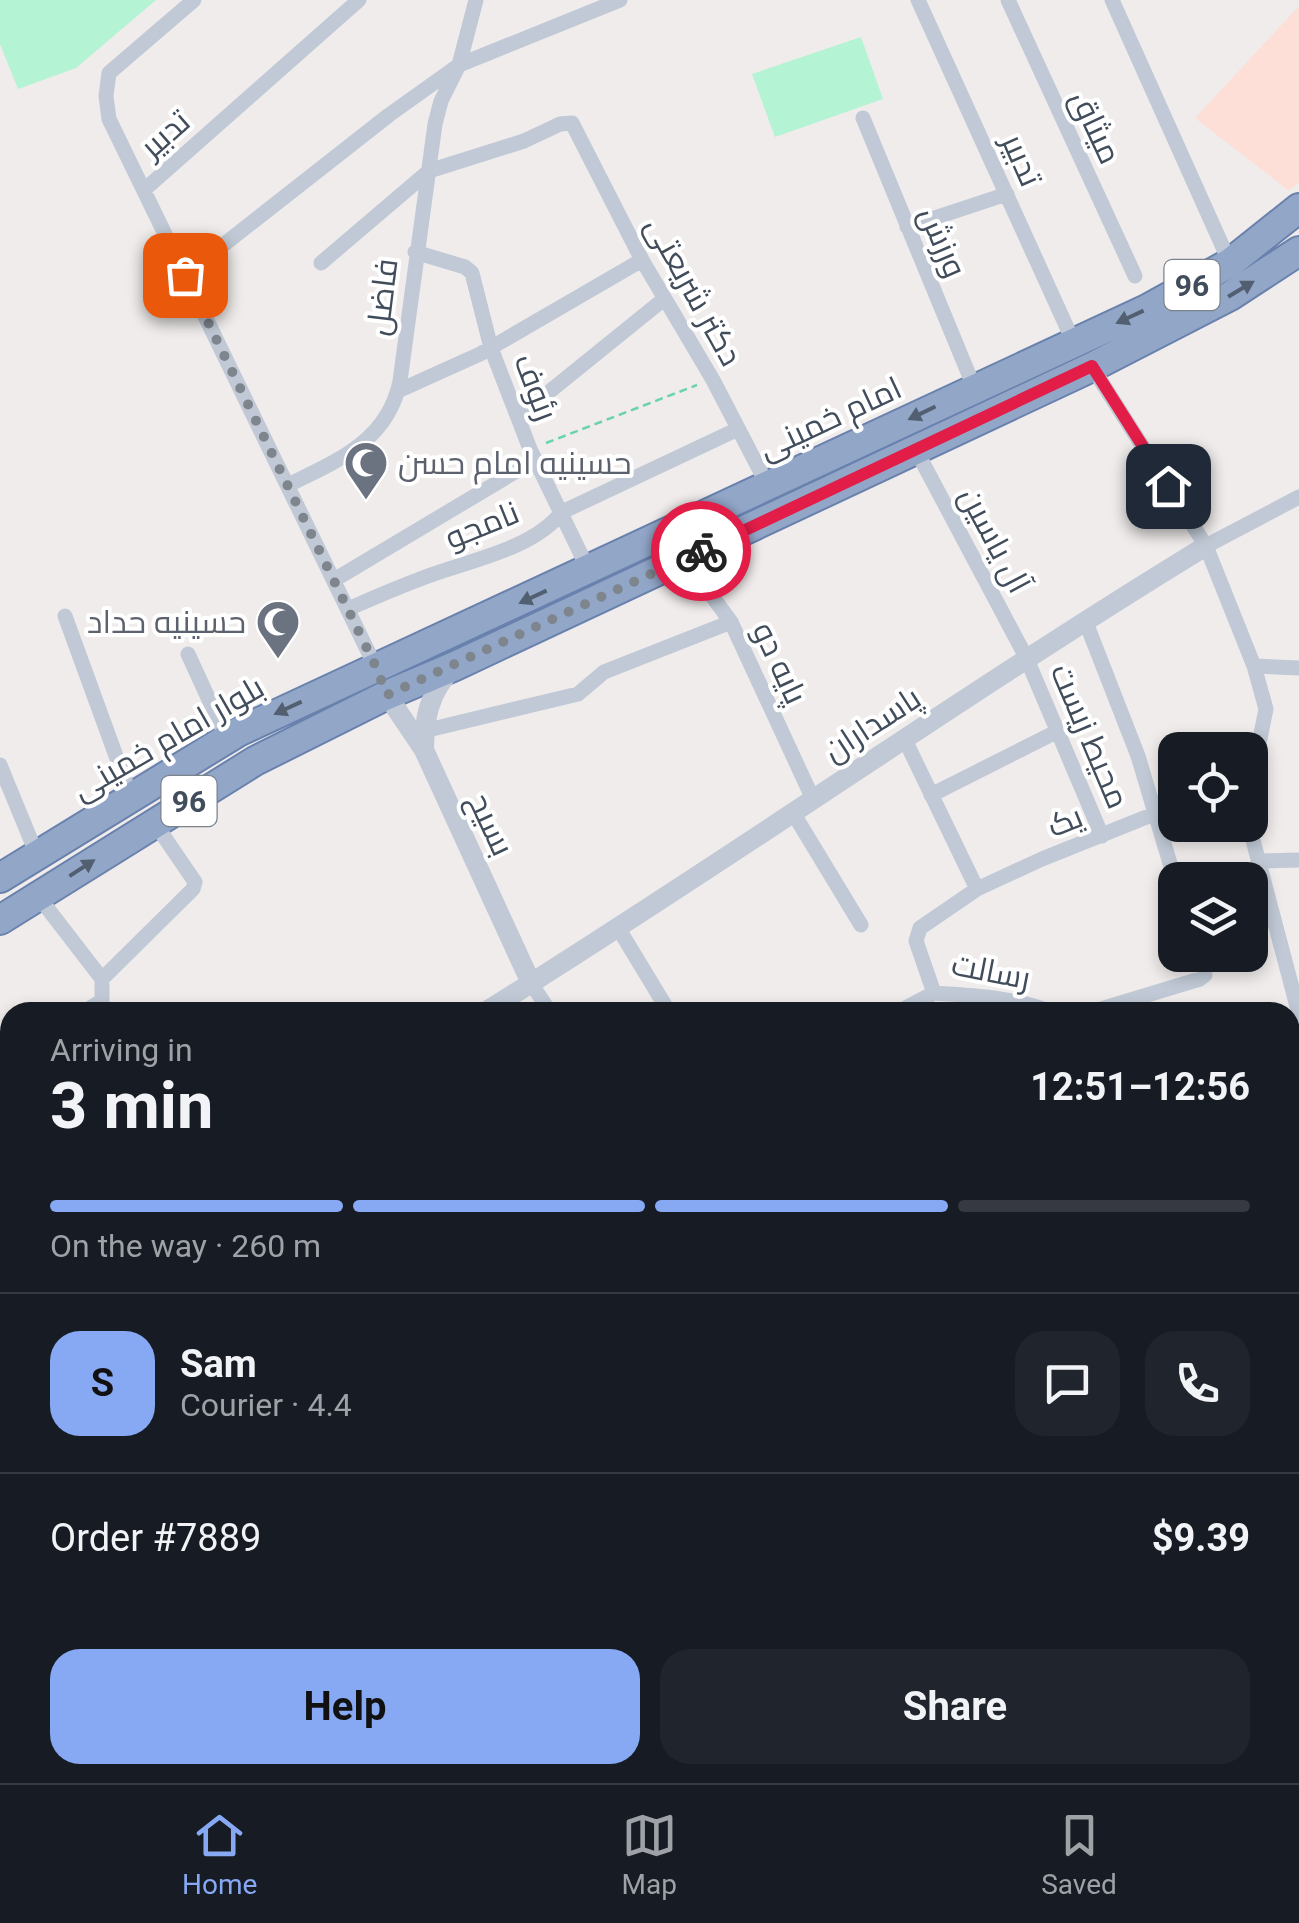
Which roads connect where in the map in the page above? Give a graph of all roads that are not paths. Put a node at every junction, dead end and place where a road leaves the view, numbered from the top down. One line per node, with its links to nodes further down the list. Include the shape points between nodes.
1 (194, 0): 11 (street, via 109,73 109,119)
2 (359, 0): 11 (street, تدبیر)
3 (476, 0): 8 (street, فاضل)
4 (620, 0): 8 (street)
5 (918, 0): 12 (street, تدبیر)
6 (1008, 0): 21 (street, میثاق)
7 (1112, 0): 19 (street)
8 (459, 66): 10 (street, فاضل, via 441,101); 20 (street)
9 (864, 118): 14 (street, ورزش)
10 (429, 170): 16 (street, فاضل); 17 (street, دکتر شریعتی, via 572,124); 18 (street)
11 (144, 190): 20 (street)
12 (1008, 194): 14 (street); 23 (street, تدبیر)
13 (1299, 208): 19 (highway, امام خمینی / 96)
14 (907, 227): 26 (street, ورزش)
15 (1299, 251): 25 (highway, امام خمینی / 96, one-way to 15, via 1230,296)
16 (416, 252): 24 (street, رئوف, via 469,269); 27 (street, فاضل)
17 (642, 260): 22 (street, دکتر شریعتی); 24 (street)
18 (320, 263)
19 (1230, 264): 23 (highway, امام خمینی / 96, one-way to 23)
20 (185, 275): 32 (street)
21 (1134, 276)
22 (664, 299): 28 (street); 29 (street, دکتر شریعتی)
23 (1074, 343): 25 (highway); 26 (highway, امام خمینی / 96)
24 (491, 348): 27 (street); 28 (street, رئوف)
25 (1092, 366): 30 (highway, امام خمینی / 96); 36 (street)
26 (974, 387): 33 (highway, امام خمینی / 96, one-way to 33)
27 (398, 391): 32 (street, فاضل, via 368,441)
28 (518, 417): 31 (street, رئوف)
29 (738, 430): 33 (street, دکتر شریعتی); 35 (street, نامجو)
30 (916, 450): 37 (highway, امام خمینی / 96); 45 (street, آل یاسین)
31 (533, 455): 35 (street, رئوف); 39 (street)
32 (288, 485): 39 (street)
33 (768, 486): 38 (highway, امام خمینی / 96)
34 (1299, 497): 36 (street, پاسداران)
35 (562, 512): 38 (street, رئوف); 40 (street, نامجو, via 545,530)
36 (1206, 546): 42 (street, پاسداران); 47 (street)
37 (685, 558): 43 (street, پایه دو); 46 (highway, امام خمینی / 96)
38 (589, 571): 48 (highway, امام خمینی / 96, one-way to 48)
39 (334, 580): 40 (street)
40 (348, 610): 48 (street)
41 (66, 616): 58 (street)
42 (1086, 620): 45 (street, پاسداران); 61 (street)
43 (731, 622): 54 (street, via 604,672 578,694); 59 (street, پایه دو)
44 (188, 654): 53 (street)
45 (1026, 657): 51 (street, محیط زیست); 55 (street, پاسداران)
46 (455, 666): 50 (highway, امام خمینی / 96); 54 (street, via 430,703)
47 (1254, 666): 49 (street); 52 (street, via 1266,709)
48 (376, 667): 50 (street); 53 (highway, بلوار امام خمینی / 96, one-way to 53)
49 (1299, 668)
50 (387, 695): 54 (street, بسیح); 63 (highway, 96, via 255,761)
51 (1058, 730): 57 (street); 64 (street, محیط زیست)
52 (1261, 732)
53 (227, 738): 58 (highway, بلوار امام خمینی / 96)
54 (424, 740): 78 (street, بسیح)
55 (905, 740): 57 (street); 59 (street, پاسداران)
56 (0, 765): 66 (street)
57 (932, 794): 71 (street)
58 (131, 797): 66 (highway, بلوار امام خمینی / 96)
59 (812, 797): 60 (street, پاسداران)
60 (792, 811): 74 (street, پاسداران); 75 (street)
61 (1154, 814): 62 (street, یک); 64 (street, یک); 69 (street)
62 (1158, 814)
63 (154, 822): 72 (highway, 96, one-way to 63); 77 (street, via 194,890)
64 (1102, 836): 71 (street, یک)
65 (1253, 842): 68 (street)
66 (37, 856): 70 (highway, بلوار امام خمینی / 96)
67 (1299, 860): 68 (street)
68 (1258, 861): 87 (street)
69 (1170, 862)
70 (0, 878)
71 (977, 889): 79 (street, رسالت, via 916,935)
72 (38, 896): 73 (highway, 96); 77 (street)
73 (0, 920)
74 (618, 926): 78 (street, پاسداران); 83 (street)
75 (861, 926)
76 (1204, 972): 86 (street, via 1200,979)
77 (102, 980): 80 (street)
78 (532, 984): 81 (street, پاسداران); 82 (street)
79 (934, 992): 84 (street); 85 (street, رسالت)
80 (100, 1002)
81 (502, 1002)
82 (544, 1002)
83 (663, 1002)
84 (917, 1002)
85 (980, 1002)
86 (1124, 1002)
87 (1296, 1002)

